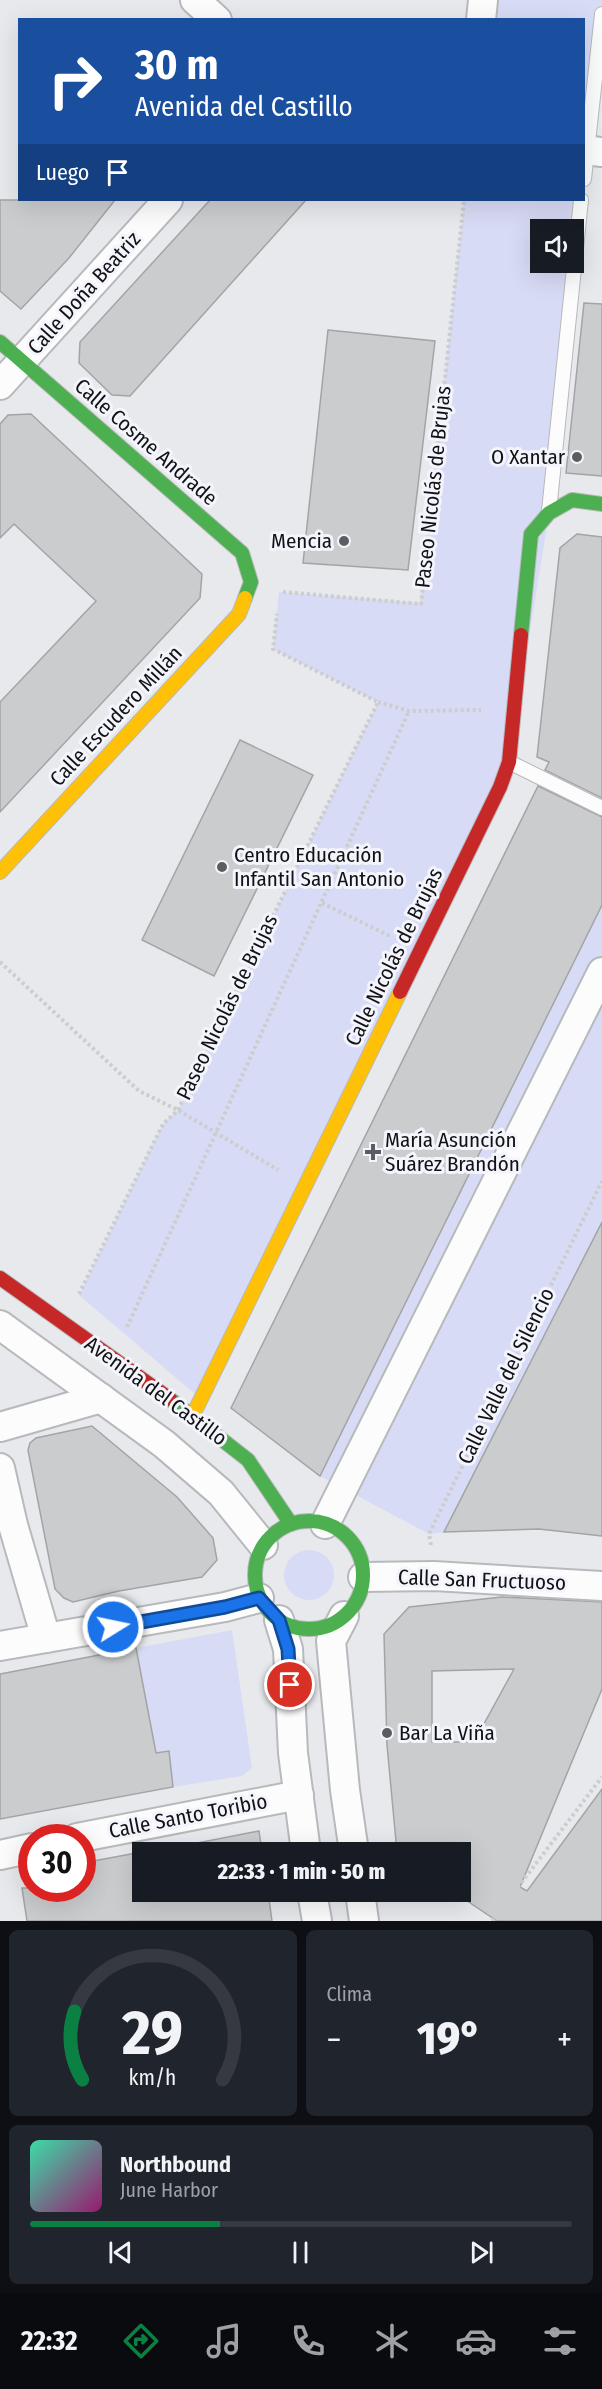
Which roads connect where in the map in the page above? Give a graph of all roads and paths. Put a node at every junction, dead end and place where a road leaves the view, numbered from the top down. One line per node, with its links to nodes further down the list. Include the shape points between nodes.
1 (195, 0): 4 (street)
2 (483, 0): 5 (street)
3 (602, 14): 6 (lane)
4 (215, 18)
5 (481, 18)
6 (591, 151): 7 (lane)
7 (585, 174)
8 (167, 201): 12 (street, Calle Doña Beatriz)
9 (464, 201): 17 (path, Paseo Nicolás de Brujas, via 421,604)
10 (581, 201): 15 (lane)
11 (0, 342): 12 (street, Calle Cosme Andrade)
12 (21, 362): 13 (street, Calle Doña Beatriz); 16 (street, Calle Cosme Andrade, via 242,553)
13 (0, 386)
14 (602, 504): 15 (street, via 572,500)
15 (549, 513): 20 (street, Calle Nicolás de Brujas, via 531,534)
16 (251, 582): 24 (street, Calle Escudero Millán, via 239,615)
17 (279, 592)
18 (278, 603): 19 (path, via 273,649)
19 (378, 702): 21 (path); 29 (path, Paseo Nicolás de Brujas)
20 (514, 710): 21 (path); 22 (street, Calle Nicolás de Brujas)
21 (409, 711): 25 (path)
22 (508, 762): 23 (lane); 26 (street, Calle Nicolás de Brujas, via 500,787)
23 (602, 808)
24 (0, 872)
25 (322, 903): 26 (path); 30 (path)
26 (421, 950): 32 (street, Calle Nicolás de Brujas)
27 (0, 962): 29 (path, via 139,1091)
28 (602, 972): 42 (street)
29 (178, 1110): 30 (path); 34 (path, Paseo Nicolás de Brujas, via 163,1124 79,1295)
30 (217, 1134): 32 (path); 36 (path)
31 (602, 1181): 44 (path, Calle Valle del Silencio, via 429,1534)
32 (306, 1187): 38 (street, Calle Nicolás de Brujas)
33 (0, 1278): 38 (street, Avenida del Castillo)
34 (88, 1302)
35 (0, 1325): 37 (street, Avenida del Castillo)
36 (124, 1333)
37 (101, 1398): 39 (street); 43 (street, Avenida del Castillo, via 222,1493)
38 (193, 1415): 41 (street, Avenida del Castillo, via 248,1460)
39 (0, 1428)
40 (0, 1468): 50 (street)
41 (291, 1524): 42 (street); 43 (street)
42 (325, 1524): 45 (street, via 340,1531 352,1544)
43 (263, 1545): 47 (street, via 256,1562)
44 (434, 1576): 45 (street, Calle San Fructuoso); 46 (street, Calle San Fructuoso)
45 (363, 1577): 48 (street, via 354,1605)
46 (602, 1586)
47 (259, 1598): 49 (street); 50 (street)
48 (344, 1616): 49 (street, via 329,1626 312,1629 294,1628); 56 (street, via 331,1641)
49 (279, 1620): 53 (street, via 288,1649)
50 (46, 1638): 51 (street)
51 (0, 1646)
52 (602, 1777): 63 (path)
53 (299, 1795): 54 (street, Calle Santo Toribio); 55 (street)
54 (96, 1834)
55 (305, 1842)
56 (353, 1842)
57 (18, 1851): 58 (street)
58 (0, 1855)
59 (314, 1902): 61 (street)
60 (361, 1902): 62 (street)
61 (317, 1921)
62 (364, 1921)
63 (492, 1921)

